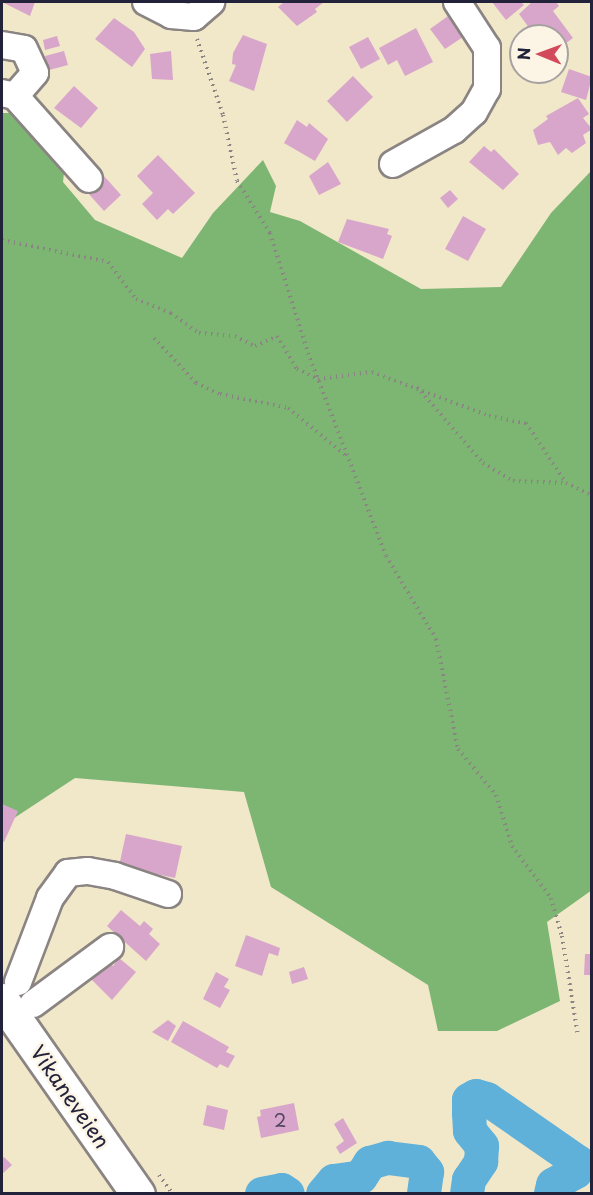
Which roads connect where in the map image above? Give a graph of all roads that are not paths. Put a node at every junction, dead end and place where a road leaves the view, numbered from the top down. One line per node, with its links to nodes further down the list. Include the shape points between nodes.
1 (146, 2): 3 (street, via 171,15)
2 (457, 2): 6 (street, via 487,48 487,89 474,112 454,130)
3 (202, 9)
4 (2, 45): 5 (street, via 24,49 35,73)
5 (8, 94): 7 (street)
6 (393, 164)
7 (89, 179)
8 (168, 894): 10 (street, via 88,870 68,873 50,898)
9 (110, 947): 10 (street)
10 (17, 995): 11 (main road, Vikaneveien)
11 (138, 1194)

